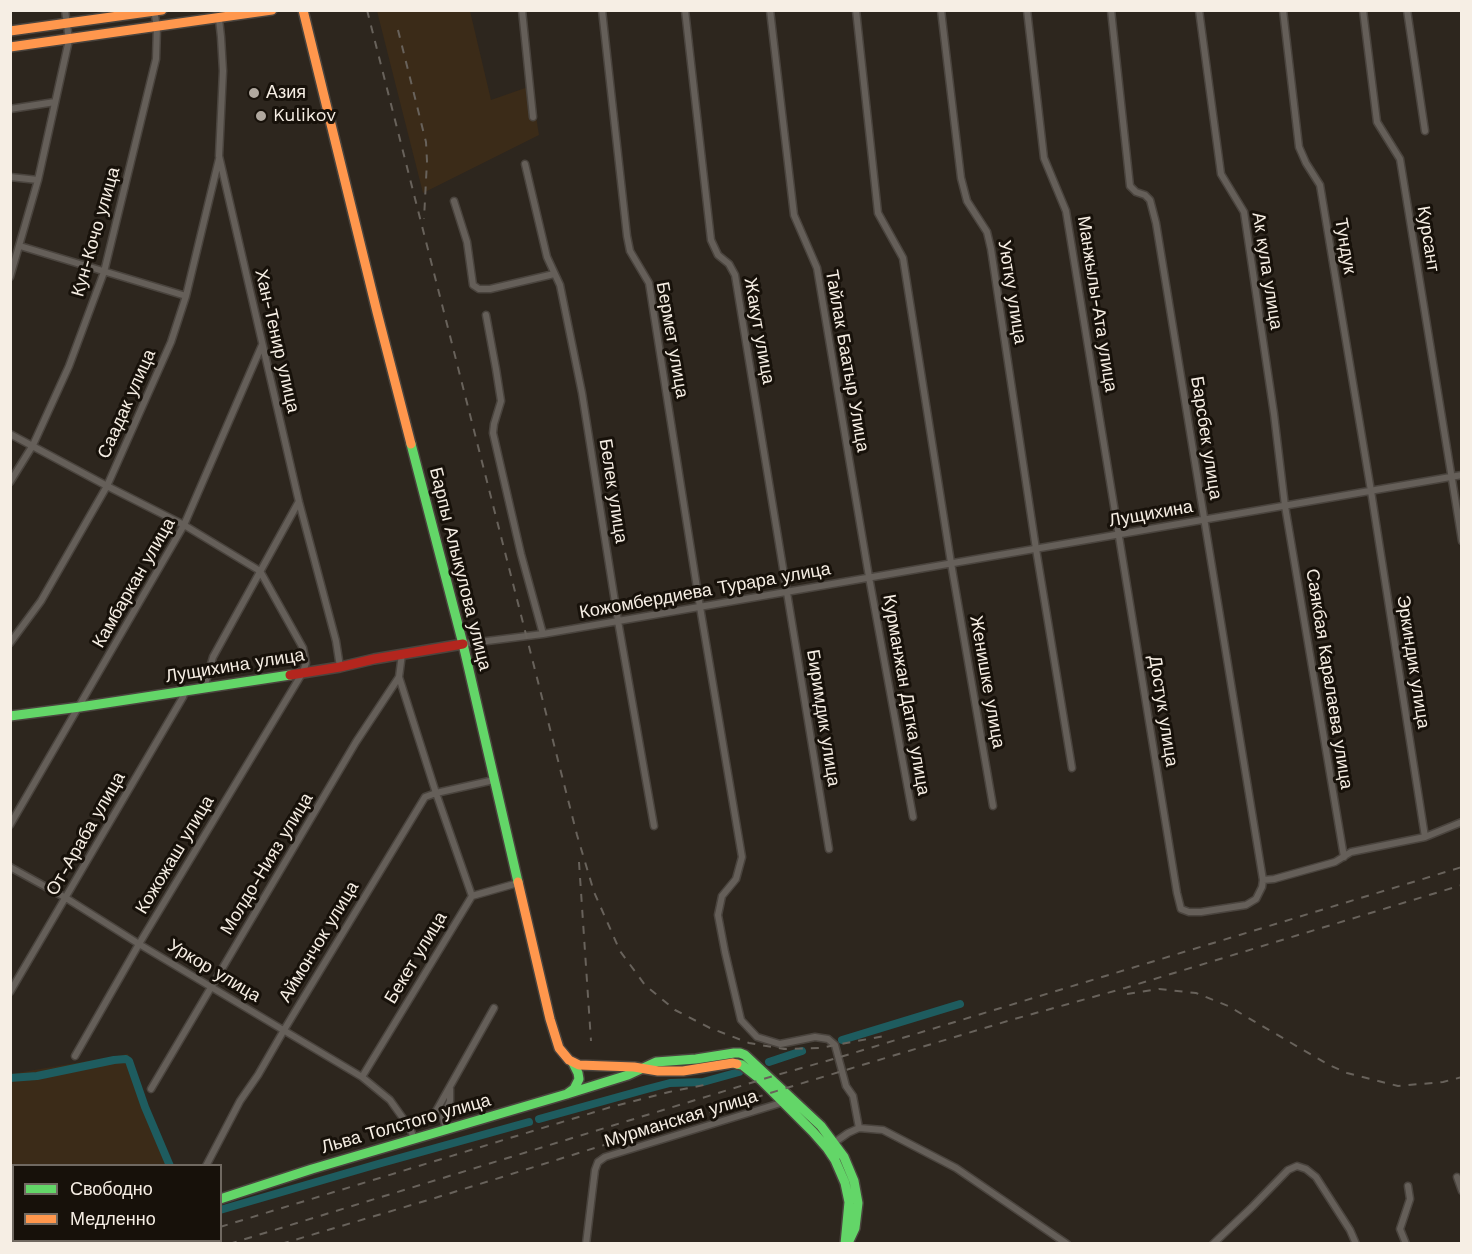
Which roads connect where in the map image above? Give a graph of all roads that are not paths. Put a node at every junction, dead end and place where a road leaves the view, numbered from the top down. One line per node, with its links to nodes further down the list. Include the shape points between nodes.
1 (65, 10): 18 (street)
2 (272, 10): 17 (main road)
3 (303, 10): 61 (main road, Барпы Алыкулова улица)
4 (522, 10): 25 (street)
5 (602, 10): 57 (street, Бермет улица, via 627,236 630,251 649,283)
6 (685, 10): 56 (street, Жакут улица, via 711,240 735,275)
7 (770, 10): 55 (street, Тайлак Баатыр Улица, via 794,215 817,268)
8 (856, 10): 53 (street, Женишке улица, via 878,213 903,258)
9 (941, 10): 52 (street, Уютку улица, via 961,178 967,201 987,232 991,249)
10 (1027, 10): 50 (street, Манжылы-Ата улица, via 1044,158 1066,211)
11 (1111, 10): 48 (street, Барсбек улица, via 1130,186 1150,200 1156,222)
12 (1199, 10): 47 (street, Ак кула улица, via 1221,174 1244,212)
13 (1283, 10): 45 (street, Тундук, via 1299,147 1320,184)
14 (1363, 10): 42 (street, Курсант, via 1377,122 1400,159)
15 (1407, 10): 26 (street)
16 (157, 11): 18 (main road); 19 (street, Кун-Кочо улица)
17 (219, 19): 19 (main road); 27 (street, Хан-Тенир улица, via 223,71)
18 (68, 23): 20 (main road); 21 (street)
19 (157, 27): 21 (main road); 33 (street, Кун-Кочо улица, via 156,58)
20 (10, 31)
21 (69, 39): 22 (main road); 23 (street)
22 (10, 47)
23 (55, 102): 24 (street); 30 (street)
24 (10, 110)
25 (533, 117)
26 (1425, 131)
27 (219, 156): 36 (street, Саадак улица); 38 (street, Хан-Тенир улица)
28 (525, 164): 34 (street, Белек улица)
29 (10, 177): 30 (street)
30 (38, 180): 32 (street)
31 (454, 201): 34 (street, via 467,242 473,285 490,289)
32 (20, 246): 33 (street); 35 (street)
33 (104, 272): 36 (street); 40 (street, Кун-Кочо улица, via 69,366)
34 (554, 274): 58 (street, Белек улица, via 560,285 582,393)
35 (10, 277)
36 (186, 296): 44 (street, Саадак улица, via 171,342)
37 (486, 315): 59 (street, via 501,401 493,433)
38 (263, 345): 46 (street, Хан-Тенир улица); 49 (street, Камбаркан улица)
39 (10, 434): 40 (street)
40 (33, 445): 43 (street, Кун-Кочо улица); 44 (street)
41 (1461, 475): 42 (street, Лущихина)
42 (1452, 477): 45 (street, Лущихина); 51 (street, Курсант)
43 (10, 482)
44 (108, 486): 49 (street); 60 (street, Саадак улица, via 41,601)
45 (1371, 491): 47 (street, Лущихина); 78 (street, Эркиндик улица)
46 (299, 502): 54 (street); 63 (street, Хан-Тенир улица)
47 (1285, 506): 48 (street, Лущихина); 80 (street, Саякбая Каралаева улица)
48 (1204, 520): 50 (street, Лущихина); 82 (street, Барсбек улица)
49 (184, 525): 54 (street); 68 (street, Камбаркан улица)
50 (1119, 534): 52 (street, Лущихина); 82 (street, Достук улица, via 1181,909 1201,912 1246,904 1256,899)
51 (1461, 541)
52 (1036, 549): 53 (street, Лущихина); 70 (street, Уютку улица)
53 (951, 563): 55 (street, Кожомбердиева Турара улица); 73 (street, Женишке улица)
54 (260, 570): 64 (street, via 303,648); 66 (street, via 213,657)
55 (869, 577): 56 (street, Кожомбердиева Турара улица); 74 (street, Курманжан Датка улица)
56 (788, 591): 57 (street, Кожомбердиева Турара улица); 79 (street, Биримдик улица)
57 (700, 606): 58 (street, Кожомбердиева Турара улица); 100 (street, via 742,857 736,879 722,896 718,915 741,1020 758,1036 780,1044 815,1037 828,1039 835,1046 846,1086 853,1096)
58 (618, 621): 59 (street, Кожомбердиева Турара улица); 77 (street, Белек улица)
59 (543, 634): 61 (street, Кожомбердиева Турара улица)
60 (10, 643)
61 (463, 644): 62 (main road, Лущихина улица); 71 (main road, Барпы Алыкулова улица)
62 (402, 654): 63 (main road, Лущихина улица); 65 (street, Молдо-Нияз улица)
63 (340, 667): 64 (main road, Лущихина улица)
64 (303, 672): 66 (main road, Лущихина улица); 86 (street, Кожожаш улица)
65 (399, 677): 72 (street); 87 (street, Молдо-Нияз улица, via 356,742)
66 (204, 688): 67 (main road, Лущихина улица)
67 (185, 690): 68 (main road, Лущихина улица); 85 (street, От-Араба улица)
68 (80, 707): 69 (main road, Лущихина улица); 76 (street, Камбаркан улица)
69 (10, 716)
70 (1072, 768)
71 (494, 780): 72 (street); 83 (main road, Барпы Алыкулова улица)
72 (436, 793): 84 (street); 90 (street, Аймончок улица, via 425,797)
73 (993, 806)
74 (913, 817)
75 (1461, 822): 78 (street)
76 (10, 825)
77 (654, 826)
78 (1425, 837): 80 (street, via 1351,852)
79 (829, 849)
80 (1344, 857): 82 (street)
81 (10, 867): 85 (street, Уркор улица)
82 (1263, 880)
83 (518, 883): 84 (street); 92 (main road, Барпы Алыкулова улица, via 554,1032 562,1053)
84 (472, 896): 94 (street, Бекет улица)
85 (66, 898): 86 (street, Уркор улица); 88 (street, От-Араба улица)
86 (139, 944): 87 (street, Уркор улица); 91 (street, Кожожаш улица)
87 (212, 987): 90 (street, Уркор улица); 95 (street, Молдо-Нияз улица)
88 (10, 992)
89 (494, 1008): 96 (street)
90 (284, 1030): 94 (street, Уркор улица); 104 (street, Аймончок улица)
91 (75, 1056)
92 (573, 1063): 93 (main road); 97 (main road, via 579,1079)
93 (644, 1068): 97 (main road, Льва Толстого улица); 98 (main road, via 683,1071 737,1063); 103 (main road, via 656,1062 740,1053 821,1126)
94 (362, 1077): 102 (street, Уркор улица, via 390,1100)
95 (151, 1089)
96 (450, 1089): 99 (street); 101 (street, via 443,1118)
97 (567, 1094): 101 (main road, Льва Толстого улица)
98 (784, 1102): 103 (main road); 109 (street, Мурманская улица, via 604,1157 595,1170)
99 (435, 1113)
100 (859, 1128): 103 (street); 111 (street, via 883,1130 956,1168)
101 (446, 1129): 102 (main road, Льва Толстого улица)
102 (414, 1139): 108 (main road, Льва Толстого улица)
103 (831, 1145): 110 (main road, via 851,1172 857,1193 858,1214)
104 (207, 1164)
105 (1457, 1177): 107 (street)
106 (1408, 1186): 114 (street, via 1410,1199 1400,1229)
107 (1461, 1191)
108 (222, 1198)
109 (586, 1244)
110 (847, 1244)
111 (1067, 1244)
112 (1213, 1244): 113 (street, via 1288,1170 1297,1166 1316,1177)
113 (1356, 1244)
114 (1406, 1244)

